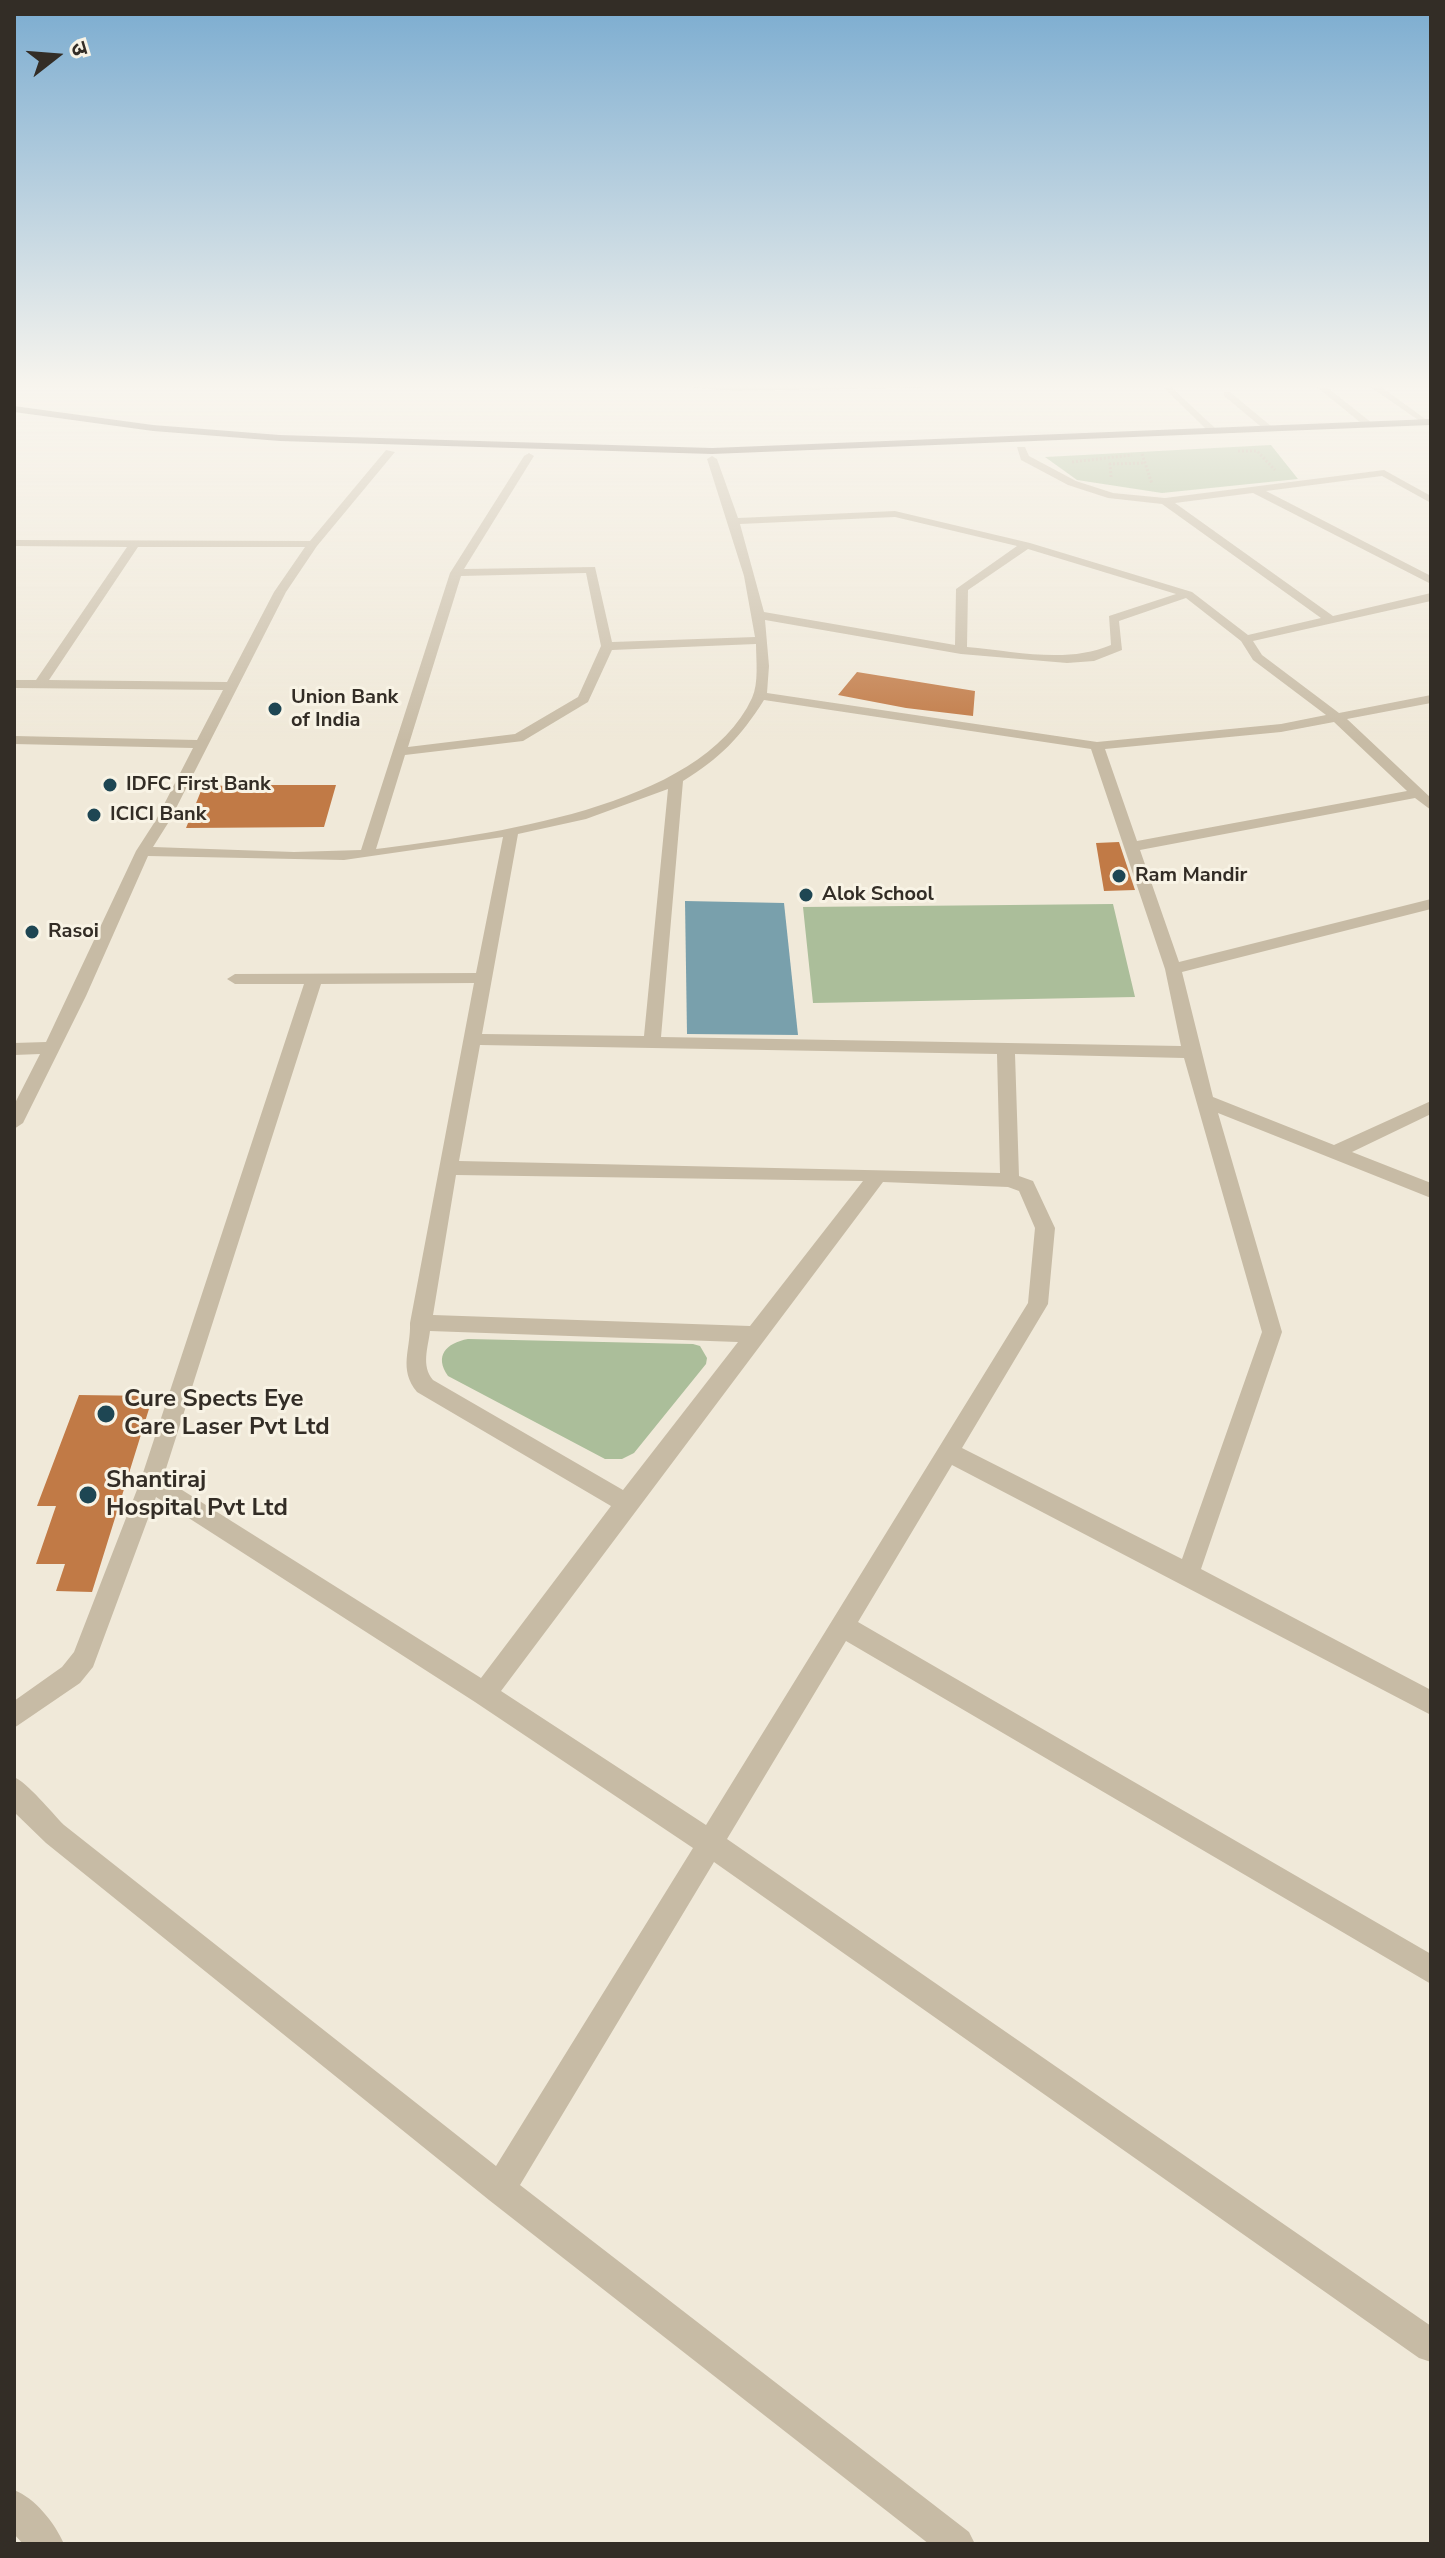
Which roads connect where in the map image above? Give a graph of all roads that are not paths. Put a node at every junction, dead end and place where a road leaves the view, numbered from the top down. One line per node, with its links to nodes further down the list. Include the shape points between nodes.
1 (346, 503): 8 (street)
2 (499, 503): 11 (street)
3 (727, 503): 6 (street)
4 (1168, 503): 16 (street)
5 (1282, 503): 12 (street)
6 (733, 521): 10 (street, via 895,514); 15 (street)
7 (135, 543): 8 (street); 9 (street); 22 (street)
8 (307, 544): 23 (street)
9 (15, 545)
10 (1026, 545): 13 (street); 20 (street, via 962,589)
11 (456, 573): 19 (street, via 591,569); 30 (street)
12 (1431, 581)
13 (1188, 594): 17 (street); 20 (street, via 1113,619 1118,647 1094,657)
14 (1431, 597): 16 (street)
15 (758, 615): 18 (street); 20 (street)
16 (1330, 619): 17 (street)
17 (1246, 639): 26 (street, via 1257,657)
18 (762, 640): 19 (street); 24 (street)
19 (607, 646): 30 (street, via 583,699 518,738)
20 (961, 650)
21 (14, 684): 22 (street)
22 (40, 684): 23 (street)
23 (223, 686): 28 (street)
24 (760, 696): 29 (street); 31 (street, via 739,730)
25 (1431, 699): 26 (street)
26 (1339, 719): 29 (street); 32 (street)
27 (14, 740): 28 (street)
28 (194, 744): 36 (street, via 163,820)
29 (1097, 746): 35 (street)
30 (399, 752): 37 (street)
31 (676, 777): 34 (street, via 613,806); 44 (street)
32 (1415, 794): 33 (street); 35 (street)
33 (1431, 806)
34 (511, 832): 37 (street); 40 (street)
35 (1131, 847): 39 (street)
36 (143, 851): 37 (street); 45 (street)
37 (367, 854)
38 (1431, 904): 39 (street)
39 (1173, 969): 48 (street)
40 (485, 978): 42 (street); 43 (street)
41 (235, 979): 42 (street)
42 (314, 979): 60 (street)
43 (474, 1039): 44 (street); 53 (street)
44 (652, 1042): 47 (street)
45 (52, 1048): 46 (street); 51 (street)
46 (14, 1049)
47 (1006, 1051): 48 (street); 55 (street)
48 (1191, 1052): 49 (street)
49 (1206, 1101): 52 (street); 62 (street, via 1272,1332)
50 (1431, 1107): 52 (street)
51 (14, 1123)
52 (1334, 1153): 56 (street)
53 (448, 1168): 54 (street); 57 (street)
54 (878, 1175): 55 (street); 58 (street)
55 (1010, 1180): 59 (street, via 1026,1186 1045,1228 1038,1304)
56 (1431, 1191)
57 (420, 1323): 58 (street); 61 (street, via 415,1369 425,1386)
58 (756, 1334): 61 (street)
59 (948, 1452): 62 (street); 63 (street)
60 (151, 1482): 64 (street); 66 (street, via 84,1659 71,1675)
61 (626, 1503): 64 (street)
62 (1188, 1574): 65 (street)
63 (843, 1626): 68 (street); 69 (street)
64 (484, 1694): 68 (street)
65 (1431, 1703)
66 (14, 1716)
67 (14, 1790): 70 (street, via 55,1834)
68 (708, 1842): 70 (street); 71 (street)
69 (1431, 1970)
70 (500, 2189): 74 (street)
71 (1431, 2346)
72 (14, 2507): 73 (street)
73 (46, 2544)
74 (957, 2544)

